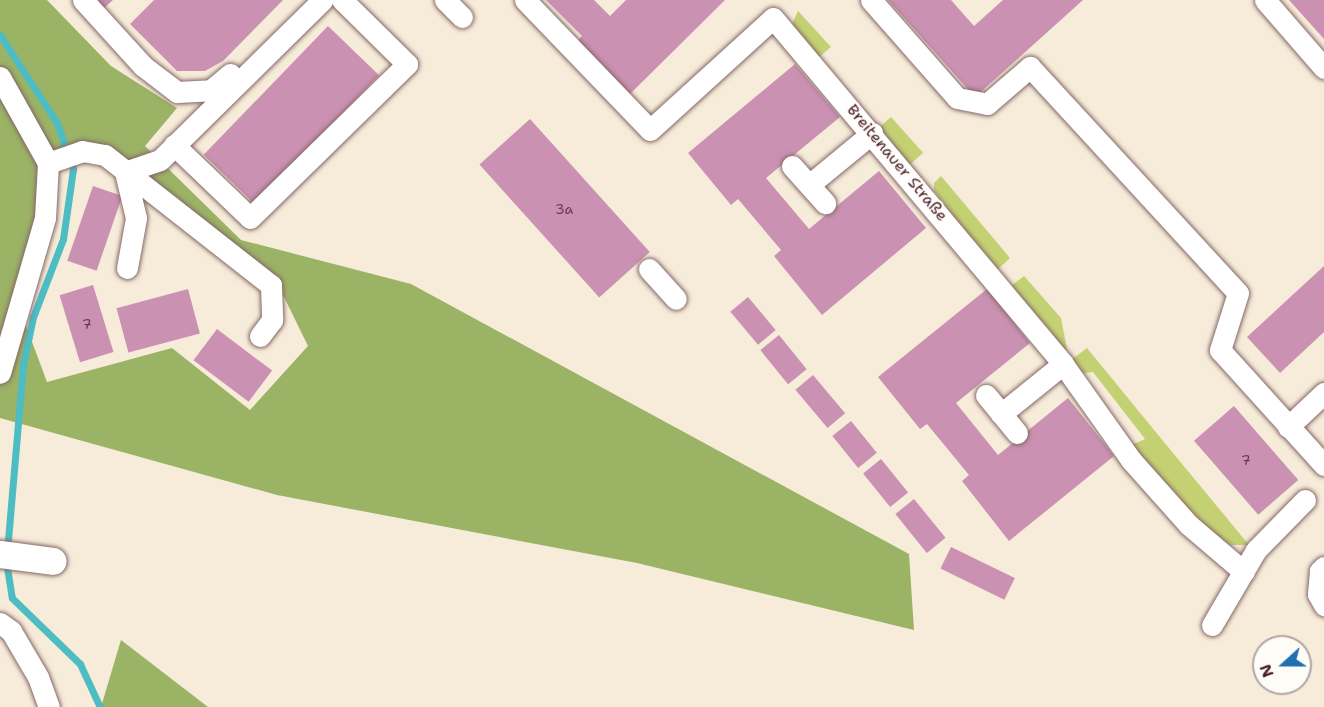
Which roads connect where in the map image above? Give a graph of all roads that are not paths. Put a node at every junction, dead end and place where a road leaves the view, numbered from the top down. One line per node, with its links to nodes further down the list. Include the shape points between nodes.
1 (83, 0): 2 (street, via 143,66 177,92 211,90)
2 (305, 0)
3 (322, 0): 13 (street)
4 (342, 0): 13 (street, via 407,64 250,218)
5 (445, 0): 9 (street)
6 (525, 0): 12 (street, Breitenauer Straße, via 650,130 773,18)
7 (871, 0): 28 (street, via 957,98 987,104 1030,67 1239,293 1220,350)
8 (1265, 0): 10 (street)
9 (462, 17)
10 (1324, 68)
11 (0, 77): 14 (street)
12 (872, 132): 17 (street); 23 (street, Breitenauer Straße)
13 (174, 145): 16 (street, via 160,160)
14 (52, 161): 16 (street, via 82,151 105,155); 24 (street, via 45,218)
15 (792, 166): 17 (street)
16 (125, 172): 19 (street, via 136,218); 22 (street, via 271,285 272,320)
17 (809, 185): 18 (street)
18 (825, 203)
19 (127, 268)
20 (649, 268): 21 (street)
21 (676, 300)
22 (260, 336)
23 (1063, 364): 27 (street); 35 (street, Breitenauer Straße, via 1138,468 1189,525)
24 (0, 373)
25 (1324, 393): 28 (street)
26 (986, 395): 27 (street)
27 (1001, 414): 29 (street)
28 (1288, 427): 30 (street)
29 (1017, 433)
30 (1324, 465)
31 (1305, 500): 35 (street, via 1256,550)
32 (0, 554): 33 (main road)
33 (53, 561)
34 (1324, 567): 36 (street, via 1320,571 1318,594)
35 (1244, 572): 38 (street)
36 (1324, 605)
37 (0, 623): 39 (street, via 11,631 27,658)
38 (1212, 626)
39 (49, 707)

